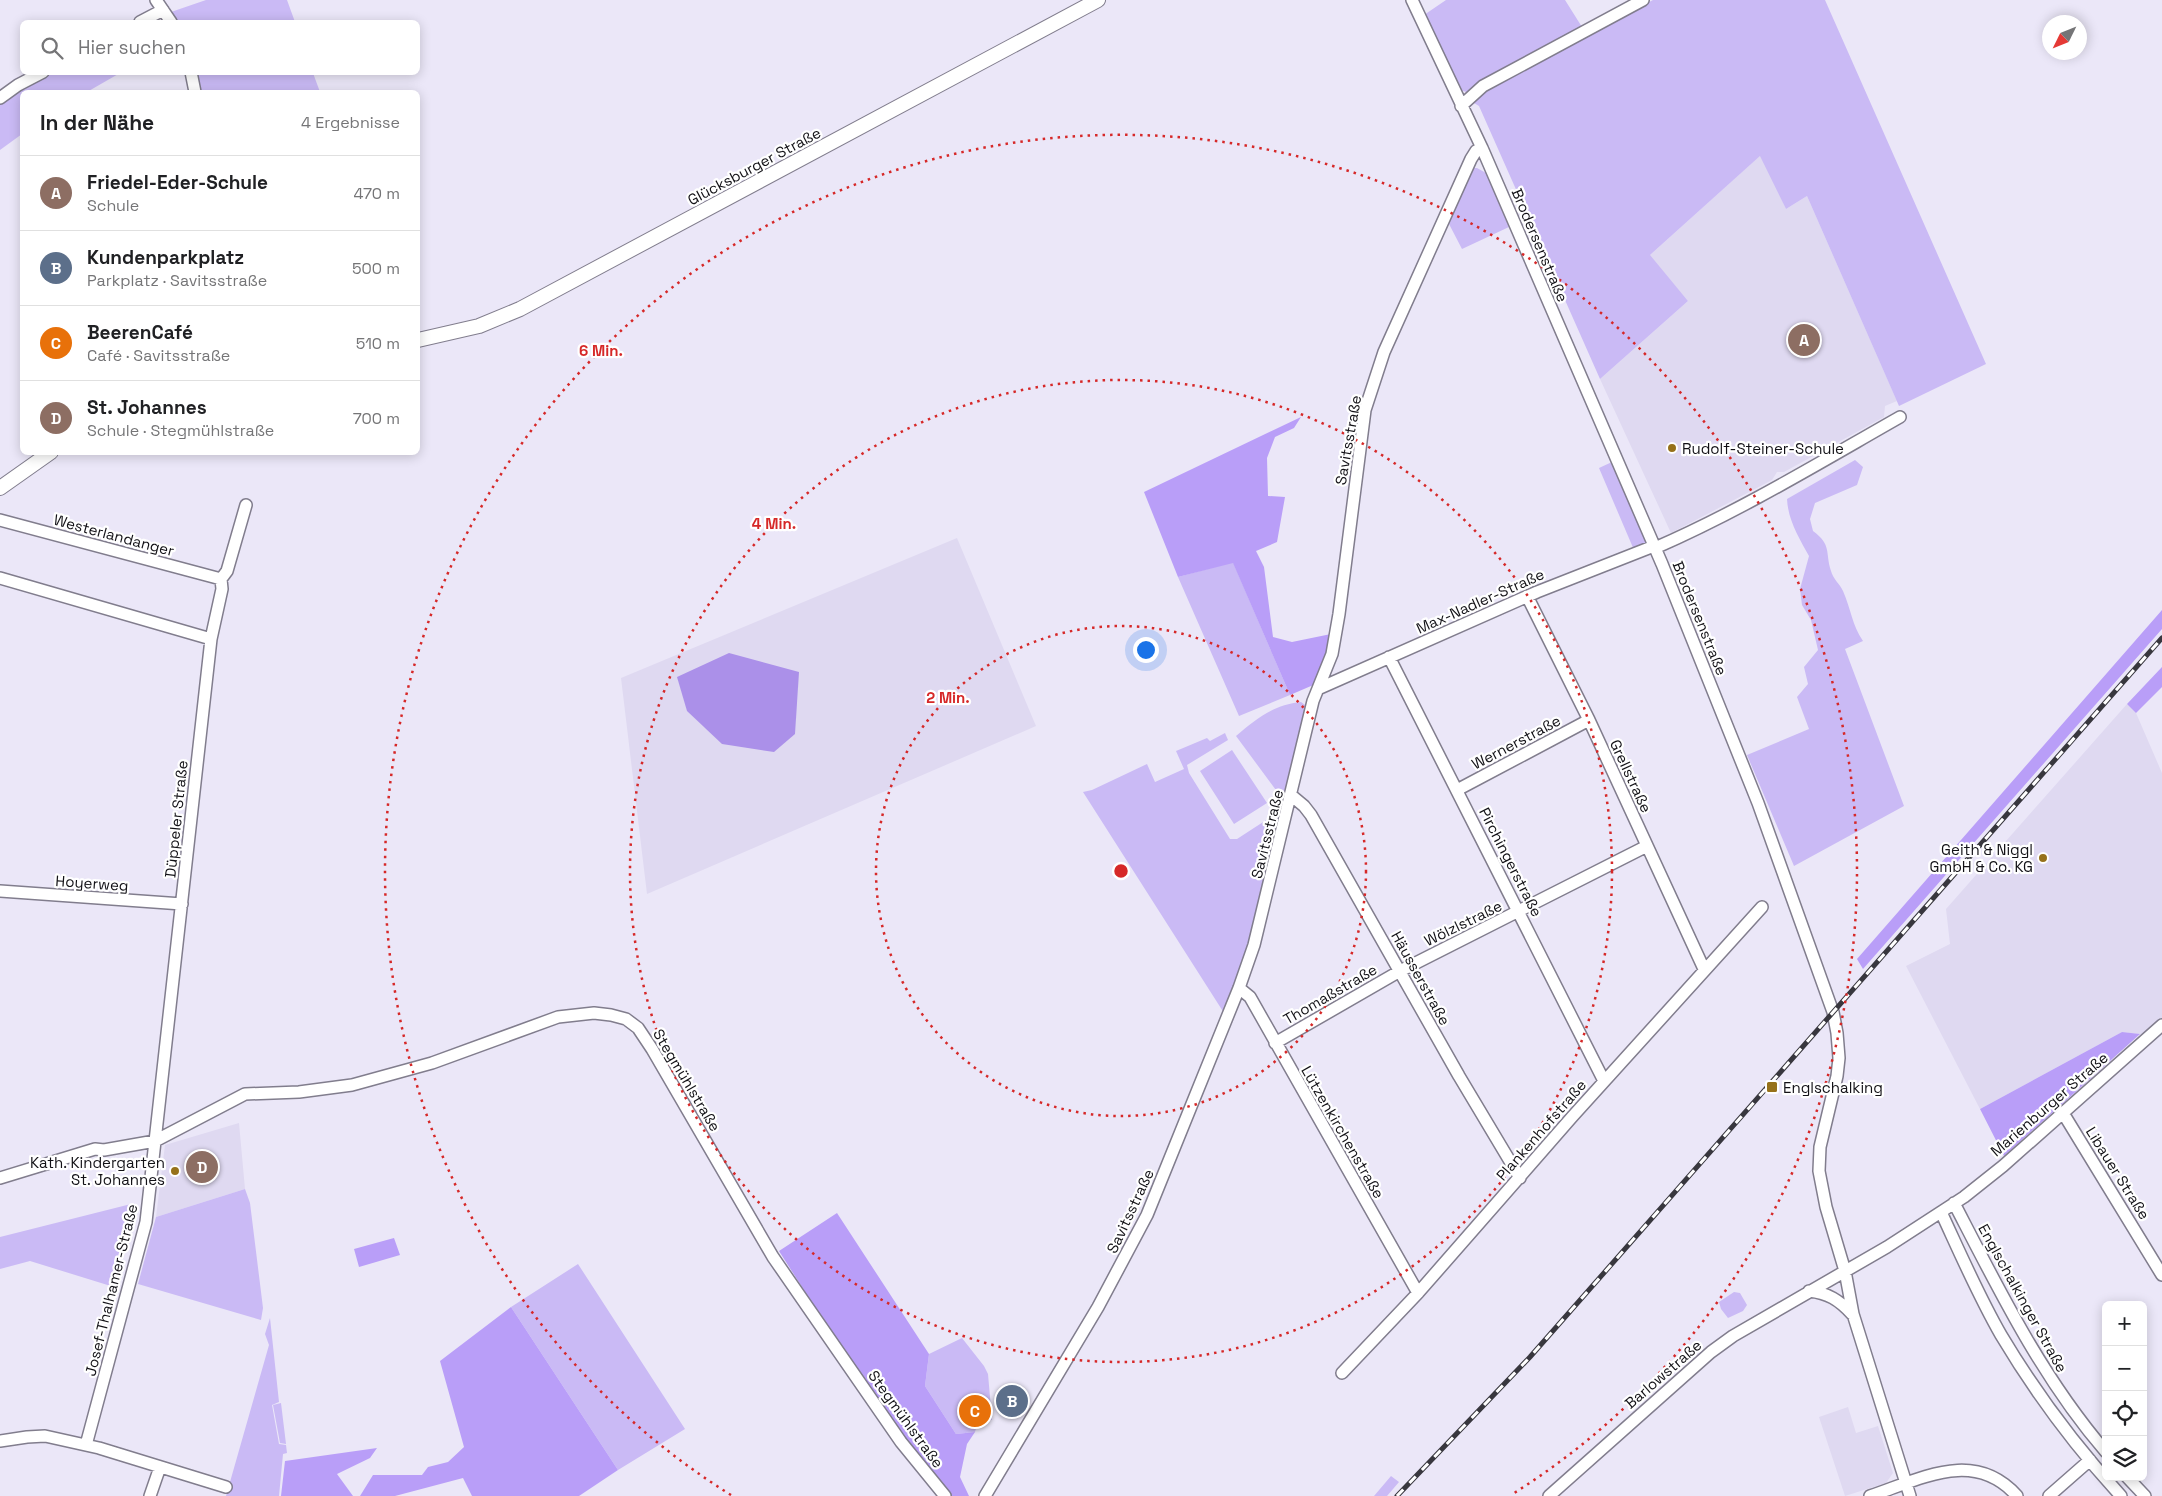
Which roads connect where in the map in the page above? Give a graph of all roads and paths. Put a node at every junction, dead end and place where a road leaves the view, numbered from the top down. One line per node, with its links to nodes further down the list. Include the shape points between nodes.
1 (156, 0): 5 (street)
2 (1098, 0): 14 (street, Glücksburger Straße, via 520,309 479,326)
3 (1412, 0): 12 (street, Brodersenstraße)
4 (1643, 0): 12 (street, via 1484,86)
5 (163, 10): 6 (street); 7 (street)
6 (144, 20)
7 (170, 20)
8 (37, 75): 11 (street)
9 (192, 75): 10 (street)
10 (195, 90)
11 (0, 98)
12 (1461, 106): 13 (street, Brodersenstraße)
13 (1482, 148): 20 (street, Brodersenstraße); 26 (street, Savitsstraße, via 1471,159 1384,352 1365,410 1339,614 1332,654)
14 (420, 340)
15 (1900, 417): 20 (street, Max-Nadler-Straße, via 1781,484)
16 (47, 455): 17 (street)
17 (0, 488)
18 (246, 505): 22 (street, Düppeler Straße)
19 (0, 520): 22 (street, Westerlandanger)
20 (1654, 547): 23 (street, Max-Nadler-Straße); 47 (street, Brodersenstraße, via 1758,803 1832,1012 1839,1058 1820,1147 1819,1171)
21 (0, 578): 24 (street)
22 (221, 579): 24 (street, Düppeler Straße, via 222,589)
23 (1527, 596): 25 (street, Max-Nadler-Straße); 27 (street, Grellstraße)
24 (211, 639): 32 (street, Düppeler Straße)
25 (1389, 657): 26 (street, Max-Nadler-Straße); 28 (street, Pirchingerstraße)
26 (1320, 688): 29 (street, Savitsstraße, via 1313,701)
27 (1589, 720): 28 (street, Wernerstraße); 30 (street, Grellstraße)
28 (1457, 790): 34 (street, Pirchingerstraße)
29 (1292, 796): 36 (street, Häusserstraße, via 1312,815); 37 (street, Savitsstraße, via 1254,944)
30 (1646, 846): 34 (street, Wölzlstraße); 35 (street, Grellstraße)
31 (0, 891): 32 (street, Hoyerweg)
32 (182, 904): 42 (street, Düppeler Straße)
33 (1762, 907): 35 (street, Plankenhofstraße)
34 (1518, 912): 36 (street, Wölzlstraße); 40 (street, Pirchingerstraße)
35 (1704, 969): 40 (street, Plankenhofstraße)
36 (1400, 971): 39 (street, Thomaßstraße); 44 (street, Häusserstraße)
37 (1239, 988): 39 (street, Lützenkirchenstraße, via 1250,997); 64 (street, Savitsstraße, via 1147,1215 1098,1307)
38 (2160, 1031): 41 (street, Marienburger Straße)
39 (1275, 1043): 50 (street, Lützenkirchenstraße)
40 (1604, 1081): 44 (street, Plankenhofstraße)
41 (2063, 1113): 45 (street, Marienburger Straße, via 2003,1166); 48 (street, Libauer Straße)
42 (155, 1141): 43 (street, Stegmühlstraße, via 104,1150 95,1148); 54 (street, Josef-Thalhamer-Straße, via 146,1222); 63 (street, Stegmühlstraße, via 245,1094 299,1092 352,1085 432,1063 558,1017 594,1013 626,1019 638,1028 652,1048 773,1257 901,1442)
43 (0, 1178)
44 (1520, 1178): 50 (street, Plankenhofstraße)
45 (1954, 1203): 46 (street, Barlowstraße); 55 (street, Englschalkinger Straße, via 2045,1371)
46 (1941, 1212): 47 (street, Barlowstraße); 56 (street, via 2001,1334 2030,1380)
47 (1845, 1271): 49 (street, Barlowstraße); 51 (street, Brodersenstraße)
48 (2162, 1275)
49 (1809, 1291): 51 (street, via 1825,1293 1840,1301); 60 (street, Barlowstraße, via 1711,1352)
50 (1418, 1293): 52 (street, Plankenhofstraße)
51 (1853, 1314): 59 (street, Brodersenstraße)
52 (1342, 1373)
53 (0, 1442): 54 (street, via 45,1436)
54 (86, 1445): 57 (street)
55 (2102, 1447)
56 (2090, 1460): 70 (street); 71 (street)
57 (160, 1467): 61 (street); 62 (street)
58 (2131, 1481): 72 (street)
59 (1906, 1484): 67 (street); 68 (street, Brodersenstraße); 69 (street, via 1939,1473 1970,1469 1996,1477)
60 (1560, 1486): 65 (street, Barlowstraße); 66 (street)
61 (226, 1487)
62 (150, 1496)
63 (945, 1496)
64 (985, 1496)
65 (1549, 1496)
66 (1566, 1496)
67 (1870, 1496)
68 (1910, 1496)
69 (2017, 1496)
70 (2049, 1496)
71 (2121, 1496)
72 (2145, 1496)

